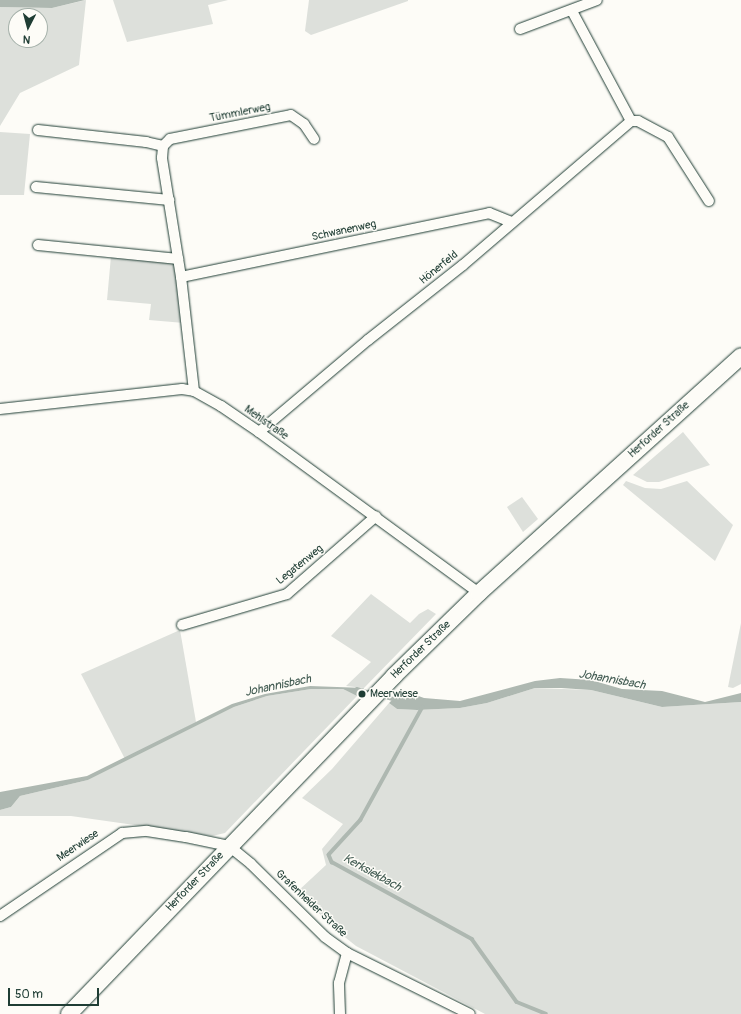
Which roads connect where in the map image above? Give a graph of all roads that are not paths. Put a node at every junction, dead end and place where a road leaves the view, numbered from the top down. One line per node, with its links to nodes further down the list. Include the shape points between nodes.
1 (597, 0): 2 (street)
2 (572, 11): 3 (street); 4 (street)
3 (520, 29)
4 (631, 121): 10 (street, via 638,121 668,137); 11 (street, Hönerfeld)
5 (38, 130): 7 (street)
6 (314, 139): 7 (street, Tümmlerweg, via 304,124 291,115 170,139)
7 (163, 146): 9 (street, via 162,158)
8 (36, 187): 9 (street)
9 (170, 200): 13 (street)
10 (709, 201)
11 (511, 222): 14 (street, Schwanenweg, via 489,213); 18 (street, Hönerfeld)
12 (38, 245): 13 (street)
13 (178, 259): 14 (street)
14 (181, 277): 16 (street)
15 (741, 356): 20 (main road, Herforder Straße)
16 (194, 391): 17 (street, Mehlstraße, via 182,389); 18 (street, Mehlstraße)
17 (0, 409)
18 (259, 432): 19 (street, Mehlstraße)
19 (376, 516): 20 (street, Mehlstraße); 21 (street, Legatenweg, via 287,594)
20 (479, 593): 22 (main road, Herforder Straße, via 359,711)
21 (182, 625)
22 (229, 846): 23 (street, Meerwiese, via 160,832 122,833); 24 (street, Grafenheider Straße, via 326,937); 25 (main road, Herforder Straße)
23 (0, 916)
24 (348, 953): 26 (street, via 340,978); 27 (street, Grafenheider Straße)
25 (69, 1014)
26 (340, 1014)
27 (470, 1014)

